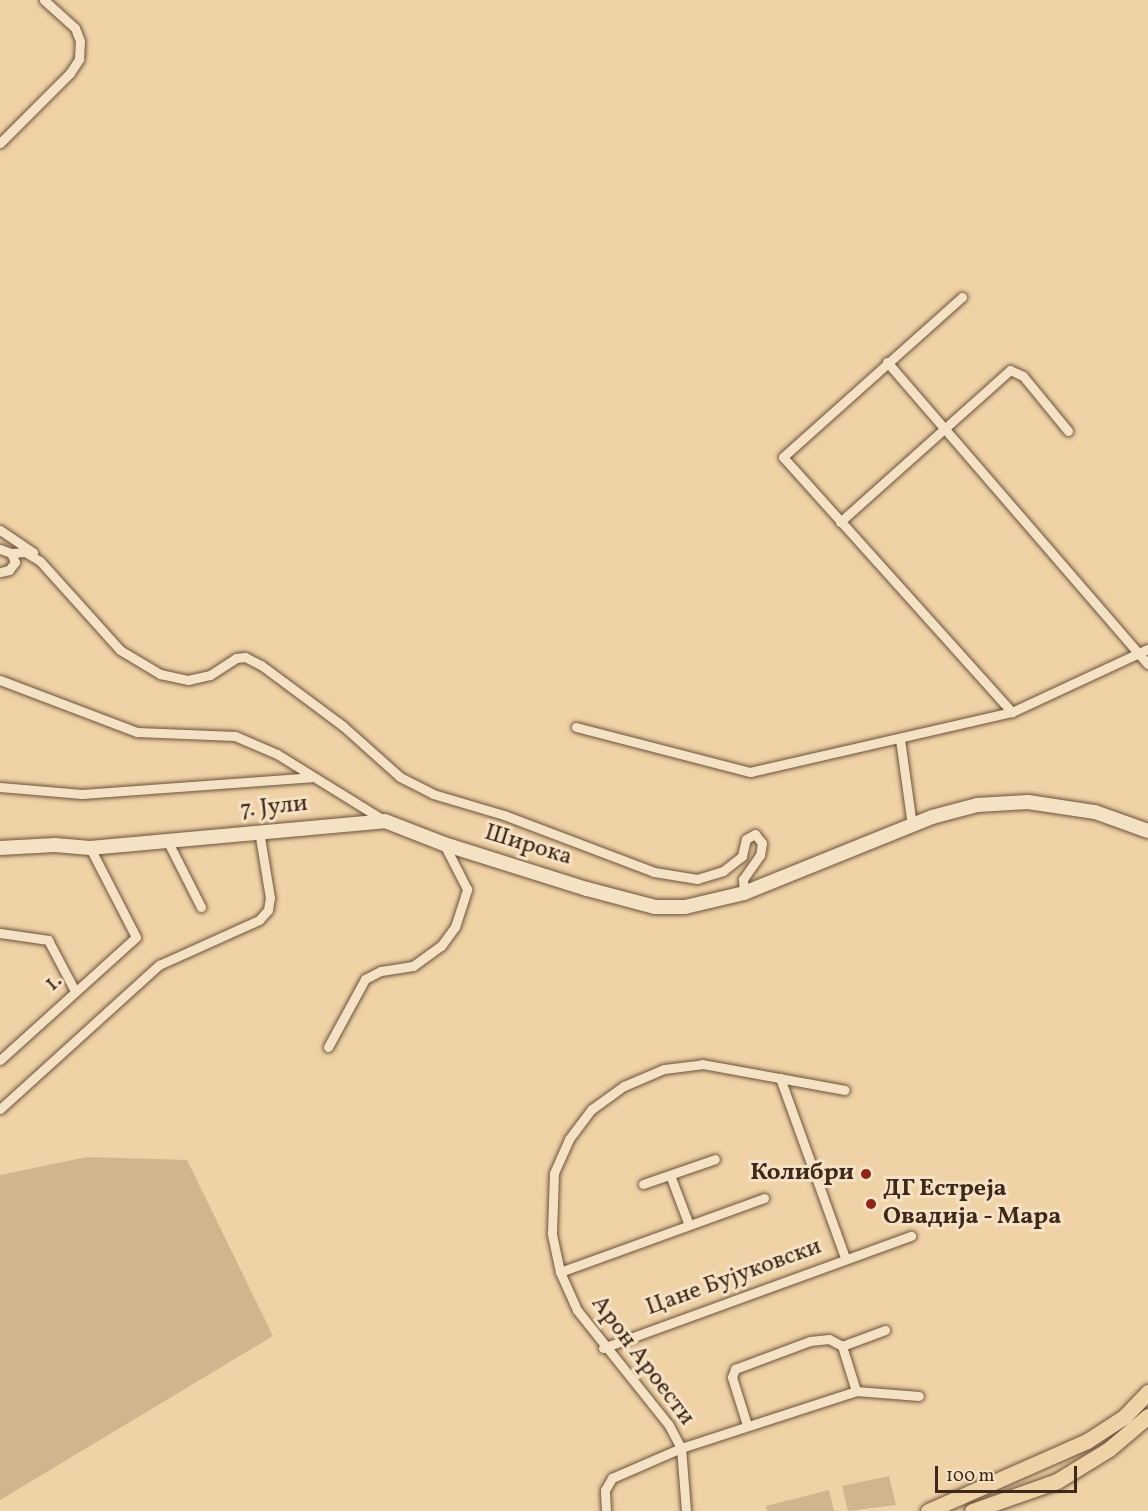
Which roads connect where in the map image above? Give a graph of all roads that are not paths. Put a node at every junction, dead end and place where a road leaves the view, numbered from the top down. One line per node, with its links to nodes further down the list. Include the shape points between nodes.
1 (44, 0): 2 (street, via 75,28 80,41 79,59 70,73)
2 (0, 143)
3 (962, 297): 4 (street)
4 (887, 362): 5 (street); 7 (street, via 783,457)
5 (946, 427): 6 (street, via 1010,370 1023,376); 7 (street); 13 (street)
6 (1068, 431)
7 (840, 522): 16 (street)
8 (0, 530): 11 (street, via 30,548)
9 (0, 549): 10 (street)
10 (11, 553): 11 (street, via 25,552); 12 (street, via 15,562 9,570)
11 (40, 561): 29 (street, via 120,650 150,668 188,680 210,675 244,657 261,665 343,726 400,777 433,794 504,815 654,872 698,879 723,871 741,856 746,838 755,834 762,843 760,855 743,879)
12 (0, 572)
13 (1144, 650): 14 (street); 16 (street)
14 (1148, 664)
15 (0, 680): 19 (street, Широка, via 137,732 235,736 277,754)
16 (1012, 712): 18 (street)
17 (576, 727): 18 (street, via 750,772)
18 (900, 739): 22 (street)
19 (311, 777): 20 (street, via 82,794); 21 (street, Широка)
20 (0, 787)
21 (385, 821): 23 (street, 7. Јули); 26 (street, Широка)
22 (912, 825): 24 (street, Широка, via 977,805 1028,802 1095,812); 29 (street, Широка)
23 (259, 831): 25 (street, 7. Јули); 38 (street, via 270,898 268,910 259,920 159,965)
24 (1148, 831)
25 (168, 842): 28 (street, 7. Јули); 30 (street)
26 (444, 844): 29 (street, Широка, via 655,907 713,903); 34 (street, via 467,889 455,927 437,950 413,966 381,971 365,979)
27 (0, 848): 28 (street, 7. Јули, via 55,845)
28 (90, 849): 33 (street, 1., via 136,937)
29 (744, 893)
30 (201, 907)
31 (5, 934): 32 (street); 33 (street, via 48,940)
32 (0, 943)
33 (75, 991): 35 (street, 1.)
34 (328, 1047)
35 (0, 1060)
36 (780, 1078): 37 (street, Арон Ароести); 45 (street, Цане Бујуковски); 46 (street, Арон Ароести, via 702,1064 664,1069 624,1086 592,1109 569,1139 554,1173 552,1233)
37 (845, 1090)
38 (0, 1109)
39 (715, 1159): 40 (street)
40 (670, 1175): 41 (street); 43 (street)
41 (644, 1184)
42 (764, 1198): 43 (street, Арон Ароести)
43 (689, 1226): 46 (street, Арон Ароести)
44 (911, 1236): 45 (street, Цане Бујуковски)
45 (845, 1258): 49 (street, Цане Бујуковски)
46 (560, 1272): 49 (street, Арон Ароести, via 577,1310)
47 (885, 1330): 48 (street)
48 (842, 1346): 50 (street); 54 (street, via 829,1339 810,1341 735,1369 732,1377)
49 (603, 1348): 55 (street, Арон Ароести, via 668,1424)
50 (856, 1391): 52 (street); 54 (street)
51 (1148, 1392): 58 (main road, via 1124,1417 1087,1441)
52 (919, 1396)
53 (1148, 1416): 59 (main road, via 1109,1449 1057,1481)
54 (747, 1425): 55 (street)
55 (681, 1448): 56 (street, via 612,1478 605,1490); 57 (street, Арон Ароести)
56 (606, 1511)
57 (686, 1511)
58 (928, 1511)
59 (972, 1511)

